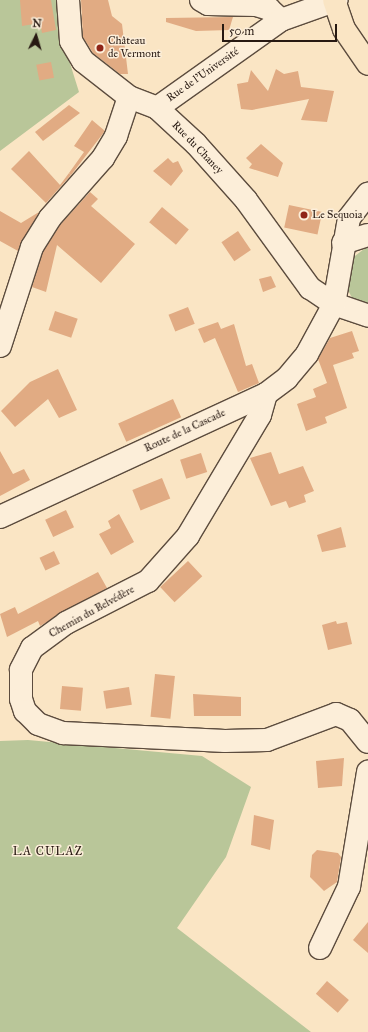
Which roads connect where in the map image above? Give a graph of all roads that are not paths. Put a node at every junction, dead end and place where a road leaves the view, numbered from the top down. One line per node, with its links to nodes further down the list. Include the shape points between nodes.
1 (68, 0): 6 (street, Rue du Chaney, via 68,25 76,52 93,72)
2 (201, 0): 4 (street, via 208,4 256,5 269,9)
3 (335, 0): 4 (street, Rue de l'Université); 5 (main road, via 344,29)
4 (281, 20): 7 (street, Rue de l'Université)
5 (368, 64)
6 (129, 97): 7 (street, Rue du Chaney); 13 (street, via 116,136 103,158 50,218 32,247)
7 (157, 108): 11 (street, Rue du Chaney, via 196,144 246,200 310,288)
8 (368, 194): 10 (street, via 349,218)
9 (368, 235): 10 (street)
10 (343, 243): 11 (street)
11 (334, 304): 12 (street, Rue du Chaney); 14 (street, Route de la Cascade, via 299,366)
12 (368, 316)
13 (0, 346)
14 (266, 394): 15 (street, Route de la Cascade); 16 (street, Chemin du Belvédère, via 249,436 188,536 148,581 66,624 32,648 21,670 21,699 25,711 38,724 63,733 225,742 268,740 336,714 350,720)
15 (0, 517)
16 (368, 742)
17 (368, 772): 18 (street, via 348,887 343,904)
18 (320, 948)

